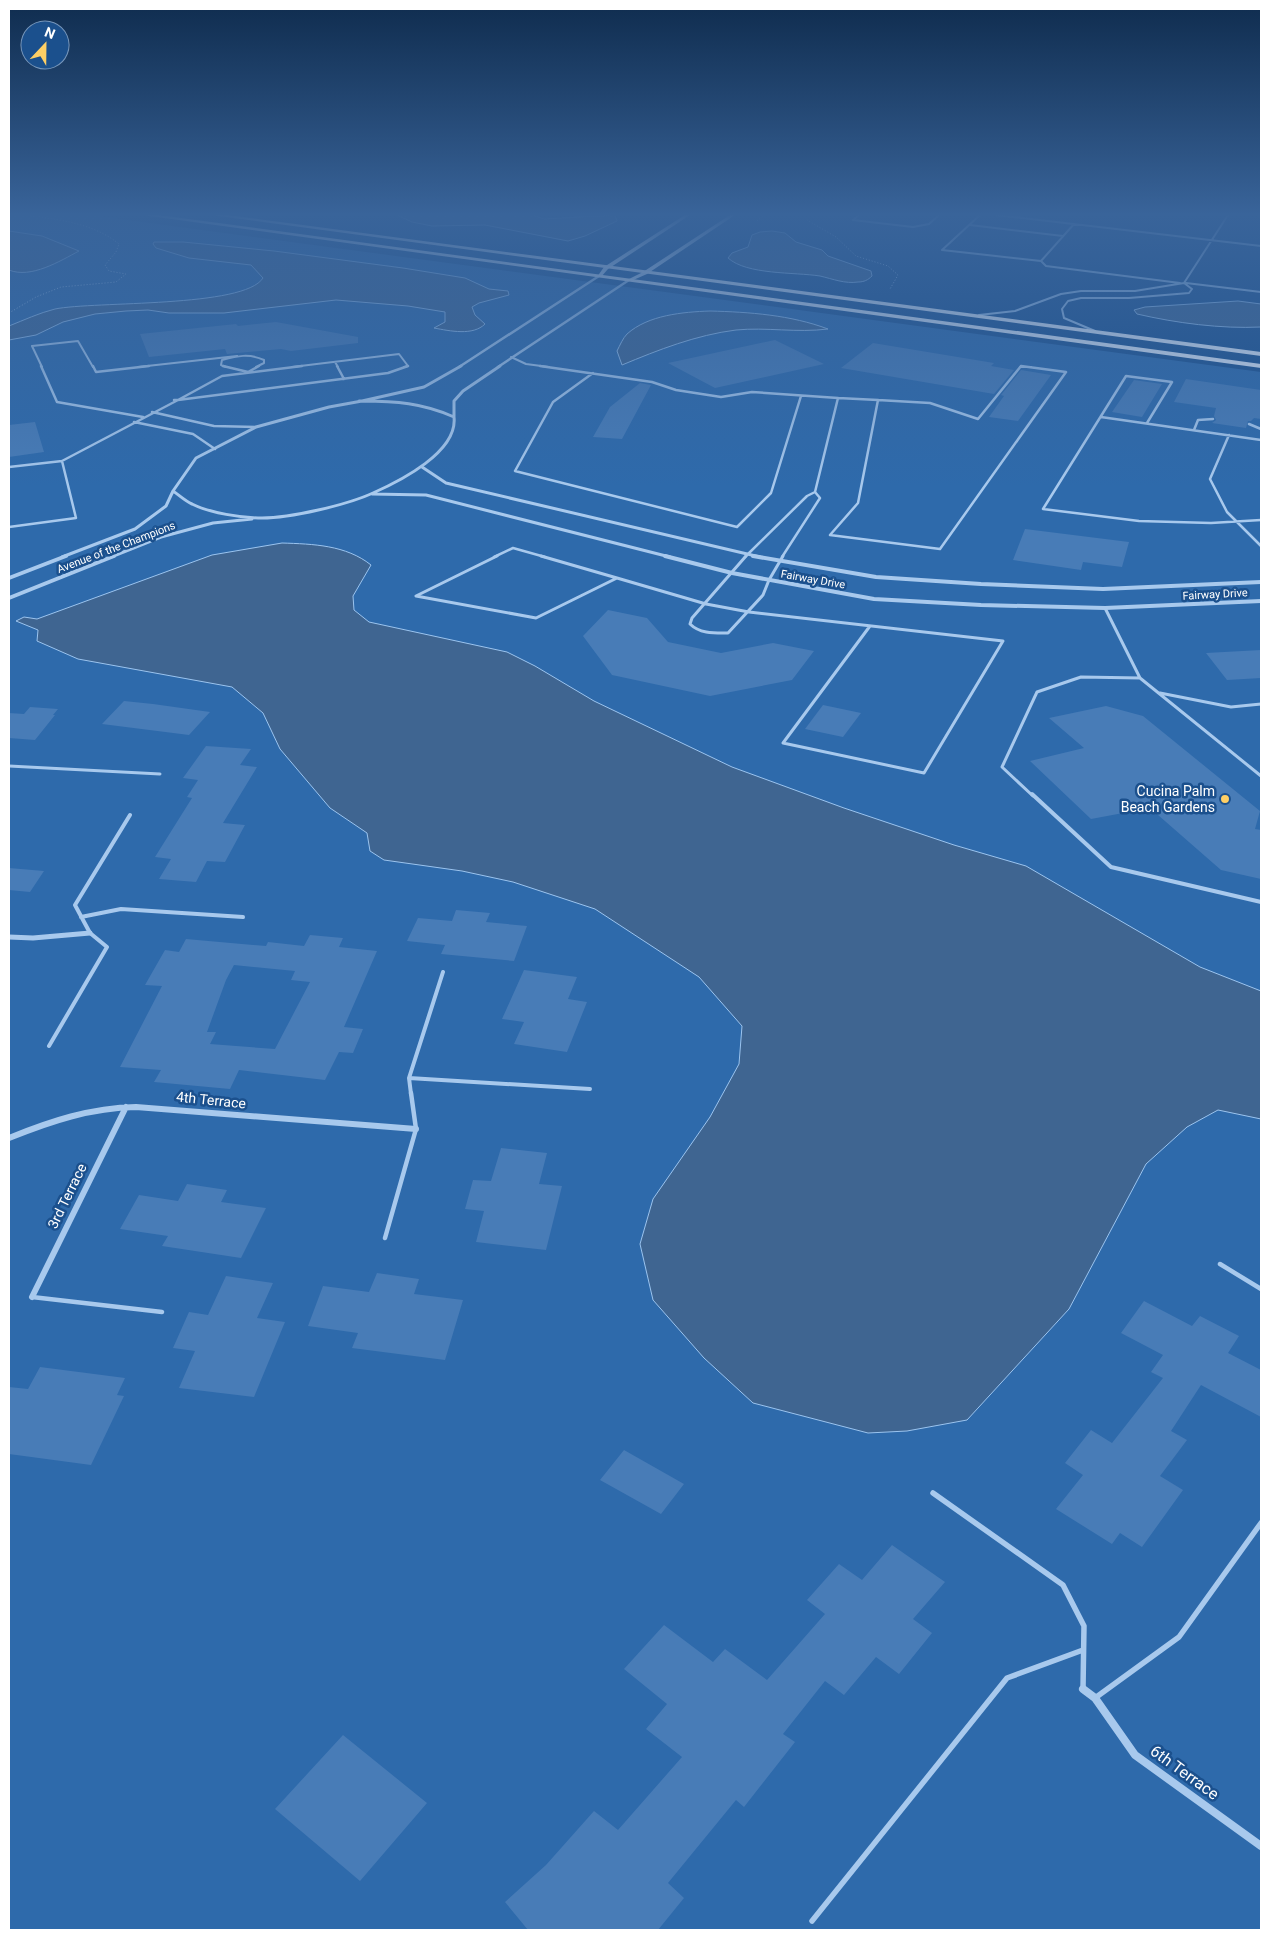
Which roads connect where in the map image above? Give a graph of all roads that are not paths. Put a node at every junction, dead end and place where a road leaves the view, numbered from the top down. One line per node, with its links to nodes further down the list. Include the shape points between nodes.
1 (554, 305): 21 (street, via 466,364 424,387)
2 (590, 305): 11 (street)
3 (816, 305): 13 (main road)
4 (894, 305): 7 (main road)
5 (1030, 305): 7 (lane, via 1015,311)
6 (1064, 305): 8 (lane, via 1064,318)
7 (974, 316): 8 (main road)
8 (1099, 332): 9 (main road)
9 (1261, 354)
10 (237, 356): 14 (lane, via 256,356 264,360); 14 (lane, via 222,360 220,365); 24 (lane, via 96,372 78,341 32,346 57,402)
11 (511, 357): 15 (lane, via 526,364); 25 (street, via 463,391 454,402)
12 (335, 362): 14 (lane); 16 (lane); 16 (lane, via 399,354 408,366 388,373)
13 (1261, 366)
14 (248, 372): 19 (lane, via 222,376)
15 (593, 373): 17 (lane, via 721,397 752,392); 17 (lane, via 553,402 515,471 736,527 771,492)
16 (344, 379): 19 (lane)
17 (801, 396): 18 (lane)
18 (838, 398): 20 (lane); 40 (lane)
19 (174, 400): 22 (lane)
20 (878, 400): 20 (lane, via 930,403 978,419 1021,366 1066,372 940,549 830,535 858,503)
21 (359, 401): 25 (street, via 410,401 431,406); 30 (street, Avenue of the Champions)
22 (152, 412): 24 (lane); 30 (lane, via 214,426)
23 (1101, 416): 28 (lane); 28 (lane, via 1126,376 1172,382); 44 (lane, via 1044,509 1139,521)
24 (143, 417): 27 (lane)
25 (454, 418): 38 (street, via 455,425 445,445)
26 (1213, 419): 32 (lane, via 1198,420)
27 (134, 422): 35 (lane, via 194,434); 36 (lane)
28 (1147, 423): 32 (lane)
29 (1249, 424): 31 (lane)
30 (256, 427): 35 (street, Avenue of the Champions)
31 (1261, 429)
32 (1194, 430): 33 (lane)
33 (1229, 435): 34 (lane); 44 (lane, via 1210,478 1227,512)
34 (1261, 440)
35 (215, 449): 39 (street, Avenue of the Champions, via 196,458)
36 (62, 461): 37 (lane); 45 (lane, via 76,518)
37 (9, 467)
38 (422, 467): 41 (street); 47 (street, Fairway Drive, via 446,483)
39 (173, 491): 42 (street, via 191,504 213,512); 50 (street, Avenue of the Champions, via 166,506 135,528)
40 (816, 492): 47 (lane, via 807,496); 48 (lane, via 820,498)
41 (372, 494): 42 (street, via 294,514); 49 (street, Fairway Drive, via 426,495)
42 (261, 518): 54 (street, Avenue of the Champions, via 213,523 161,537)
43 (1261, 520): 44 (lane)
44 (1237, 522): 46 (lane)
45 (9, 528)
46 (1261, 546)
47 (747, 555): 48 (street, Fairway Drive); 49 (lane)
48 (780, 561): 52 (lane); 53 (street, Fairway Drive, via 876,577 981,584 1103,589)
49 (732, 573): 52 (street, Fairway Drive); 56 (lane)
50 (9, 578)
51 (617, 578): 51 (lane, via 514,548 416,596 536,618); 56 (lane)
52 (769, 580): 57 (street, Fairway Drive, via 874,599); 58 (lane, via 764,595)
53 (1261, 582)
54 (9, 598)
55 (1261, 601): 57 (street, Fairway Drive)
56 (706, 604): 58 (lane); 58 (lane, via 690,624 695,629 712,633 728,633)
57 (1105, 608): 60 (lane)
58 (749, 612): 59 (lane)
59 (870, 626): 59 (lane, via 782,743 924,773 1003,641)
60 (1140, 678): 61 (lane); 67 (lane, via 1081,677 1038,692 1002,767 1111,867)
61 (1159, 693): 62 (lane, via 1232,707); 65 (lane)
62 (1261, 704)
63 (9, 766): 64 (lane)
64 (160, 774)
65 (1261, 776)
66 (130, 815): 68 (lane, via 74,905)
67 (1261, 902)
68 (81, 917): 69 (lane, via 121,909); 70 (lane)
69 (243, 917)
70 (90, 933): 71 (street); 73 (lane, via 107,947)
71 (9, 937)
72 (443, 972): 74 (lane)
73 (49, 1046)
74 (408, 1078): 75 (lane); 77 (lane)
75 (590, 1089)
76 (126, 1106): 77 (street, 4th Terrace); 78 (street, 4th Terrace, via 71,1115); 82 (street, 3rd Terrace)
77 (416, 1129): 79 (lane)
78 (9, 1138)
79 (385, 1238)
80 (1220, 1264): 81 (lane)
81 (1261, 1289)
82 (32, 1297): 83 (lane)
83 (162, 1312)
84 (932, 1493): 86 (lane, via 1063,1585 1084,1626)
85 (1261, 1523): 88 (lane, via 1179,1637)
86 (1083, 1650): 87 (lane); 90 (lane, via 1007,1678)
87 (1083, 1688): 88 (street, 6th Terrace)
88 (1095, 1698): 89 (street, 6th Terrace, via 1135,1755)
89 (1261, 1846)
90 (812, 1921)

